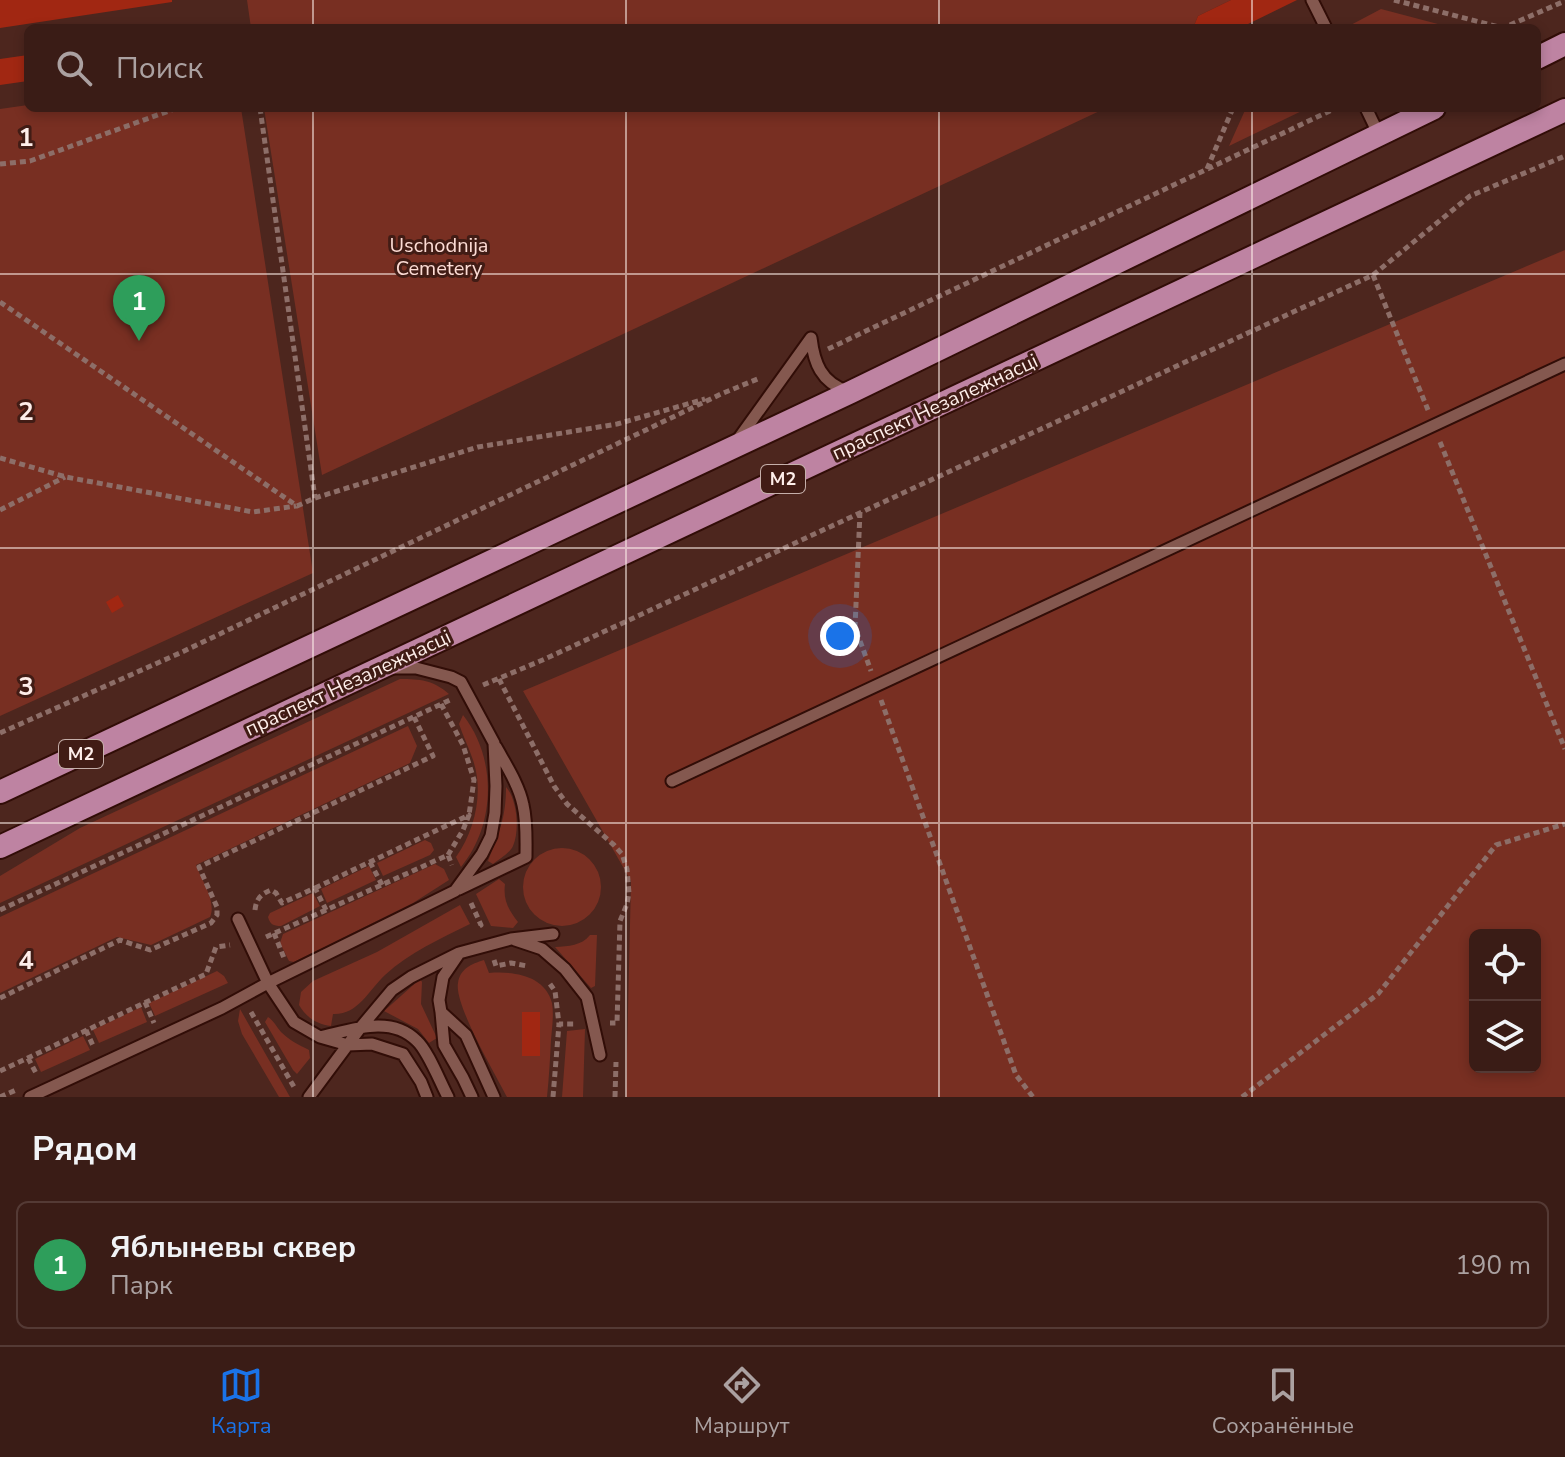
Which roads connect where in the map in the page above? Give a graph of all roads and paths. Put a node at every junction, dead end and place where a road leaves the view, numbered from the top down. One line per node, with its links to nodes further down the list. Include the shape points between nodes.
1 (1312, 0): 4 (lane)
2 (1394, 0): 5 (path)
3 (1565, 1): 6 (path)
4 (1324, 24)
5 (1487, 24)
6 (1512, 24)
7 (1565, 44): 8 (main road)
8 (1541, 56)
9 (1565, 110): 35 (main road, праспект Незалежнасці / М2)
10 (166, 112): 18 (path, via 30,161)
11 (261, 112): 31 (path)
12 (1231, 112): 19 (path)
13 (1328, 112): 19 (path)
14 (1368, 112): 16 (lane)
15 (1426, 112): 16 (main road, М2)
16 (1379, 135): 25 (main road, М2)
17 (1565, 156): 20 (path, via 1470,196)
18 (0, 164)
19 (1207, 169): 22 (path)
20 (1373, 275): 27 (path); 34 (path)
21 (0, 302): 32 (path)
22 (814, 356): 24 (lane, via 811,338); 25 (lane, via 835,387)
23 (1565, 364): 27 (lane)
24 (792, 365): 26 (path); 28 (lane)
25 (851, 392): 28 (main road, М2)
26 (721, 394): 31 (path, via 617,424 478,447); 41 (path, via 180,653)
27 (1434, 425): 37 (lane); 43 (path)
28 (731, 449): 45 (main road, М2)
29 (0, 458): 30 (path)
30 (66, 477): 32 (path, via 253,512); 33 (path)
31 (315, 498): 32 (path)
32 (297, 506)
33 (0, 510)
34 (860, 512): 36 (path); 37 (path, via 855,627)
35 (381, 668): 38 (lane, via 416,668 451,677); 48 (main road, праспект Незалежнасці / М2)
36 (499, 679): 38 (path); 74 (path, via 554,786 622,854 627,869 617,1023)
37 (876, 686): 44 (lane); 94 (path, via 1016,1075)
38 (467, 692): 39 (path); 42 (lane)
39 (441, 704): 40 (path); 46 (path, via 474,780)
40 (414, 717): 54 (path); 71 (path, via 433,756 199,867 217,907 211,923 150,950 120,940)
41 (0, 733)
42 (494, 743): 53 (lane, via 491,836); 53 (lane, via 523,804 526,857)
43 (1565, 749)
44 (672, 781)
45 (0, 792)
46 (469, 815): 49 (path); 50 (path)
47 (1565, 824): 95 (path, via 1496,845 1378,994)
48 (0, 847)
49 (448, 855)
50 (370, 862): 51 (path); 52 (path)
51 (382, 885)
52 (315, 888): 55 (path); 56 (path, via 282,903 271,890 261,894)
53 (455, 891): 70 (lane)
54 (0, 910)
55 (326, 910)
56 (255, 917)
57 (238, 919): 70 (lane)
58 (481, 925): 64 (path)
59 (259, 927): 63 (path)
60 (274, 933): 66 (path, via 285,959)
61 (553, 934): 62 (lane)
62 (511, 939): 64 (lane); 74 (lane, via 542,949 565,969 587,997)
63 (268, 945)
64 (489, 945): 67 (lane); 68 (path, via 496,966 511,963)
65 (236, 950): 72 (path, via 228,944 216,947 206,974)
66 (272, 953)
67 (459, 953): 73 (lane, via 443,977); 76 (lane, via 392,990)
68 (538, 972)
69 (547, 978): 75 (path, via 555,991)
70 (268, 983): 79 (lane, via 294,1022); 86 (lane)
71 (0, 998)
72 (145, 1002): 77 (path); 78 (path, via 155,1025)
73 (441, 1012): 91 (lane, via 444,1045); 92 (lane, via 466,1035)
74 (593, 1023): 75 (path); 82 (lane)
75 (559, 1024): 93 (path)
76 (361, 1027): 79 (lane); 80 (lane); 90 (lane, via 403,1029 420,1042)
77 (86, 1030): 81 (path); 83 (path)
78 (143, 1031)
79 (320, 1037): 80 (lane)
80 (348, 1045): 88 (lane); 89 (lane, via 372,1044 403,1054)
81 (96, 1052)
82 (600, 1055)
83 (28, 1058): 84 (path); 85 (path)
84 (0, 1071)
85 (39, 1079)
86 (28, 1091): 87 (path)
87 (0, 1097)
88 (309, 1097)
89 (427, 1097)
90 (448, 1097)
91 (472, 1097)
92 (494, 1097)
93 (553, 1097)
94 (1033, 1097)
95 (1242, 1097)

